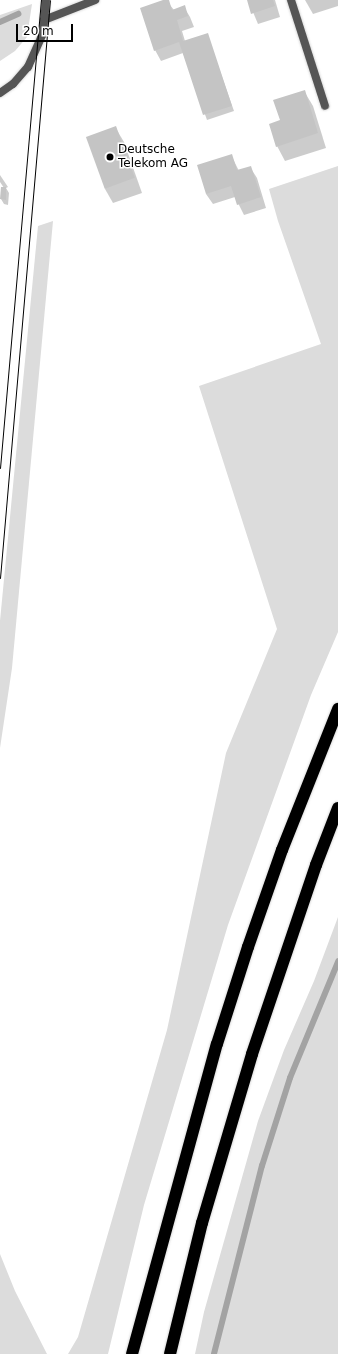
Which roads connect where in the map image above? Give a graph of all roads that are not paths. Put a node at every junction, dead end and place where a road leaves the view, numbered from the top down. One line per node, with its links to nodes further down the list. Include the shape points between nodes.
1 (46, 0): 4 (street)
2 (95, 0): 4 (street)
3 (291, 0): 6 (street)
4 (44, 20): 5 (street, via 43,34 28,67 13,84)
5 (0, 93)
6 (325, 106)
7 (338, 709): 9 (highway, via 282,850 217,1044)
8 (338, 808): 10 (highway, via 252,1054 202,1223)
9 (132, 1354)
10 (170, 1354)

